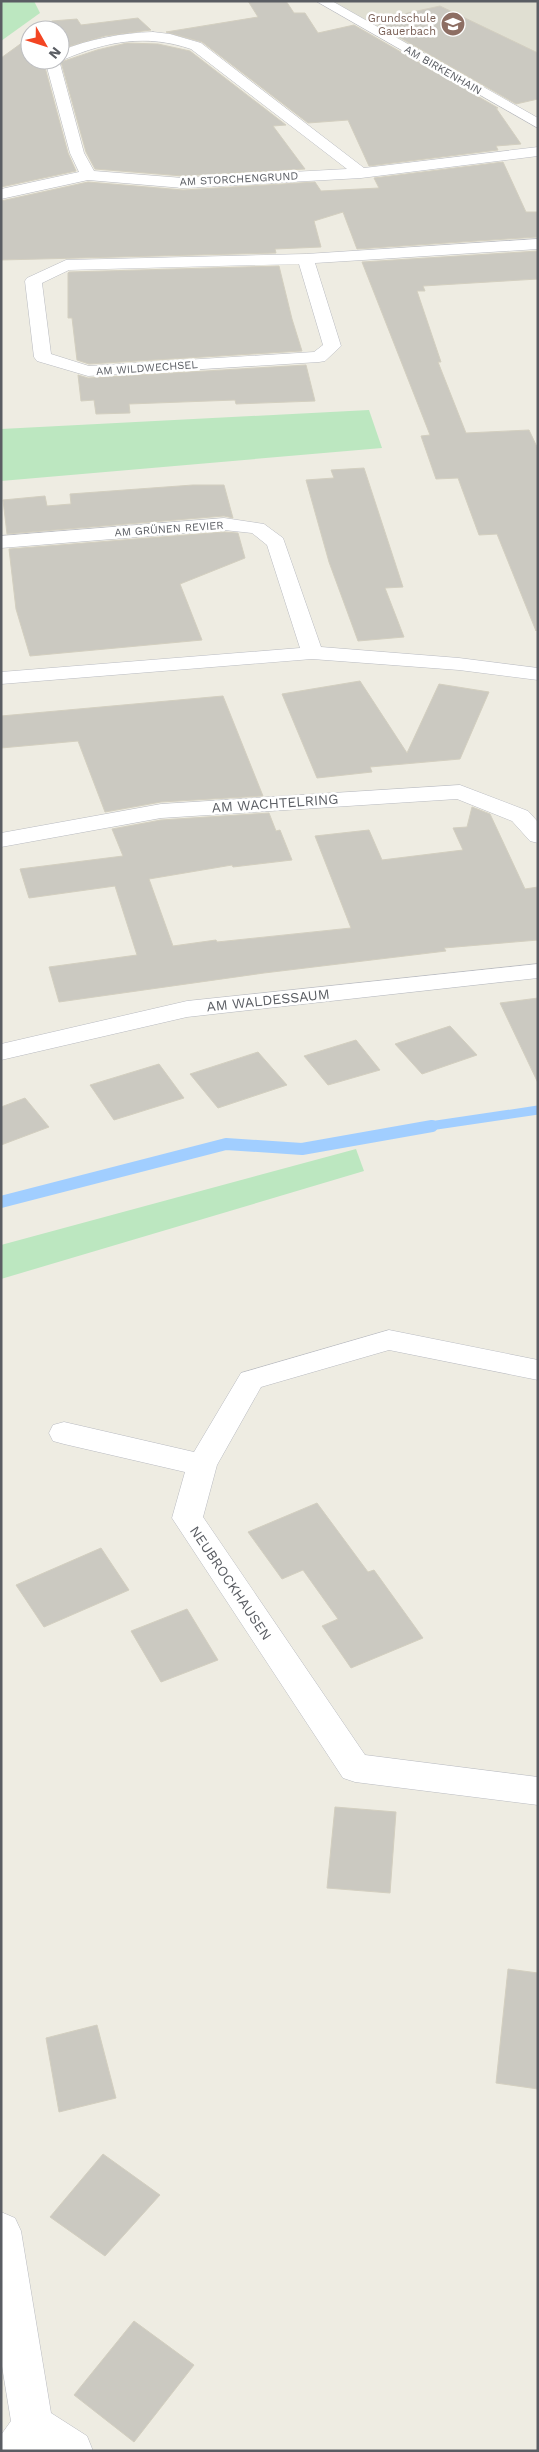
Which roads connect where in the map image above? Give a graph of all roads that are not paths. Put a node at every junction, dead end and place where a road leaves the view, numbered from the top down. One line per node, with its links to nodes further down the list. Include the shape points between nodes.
1 (322, 1): 5 (street, AM BIRKENHAIN)
2 (70, 52): 8 (street, via 83,46 124,39 166,38 196,46)
3 (55, 70): 9 (street, via 77,153)
4 (538, 106): 5 (street)
5 (514, 111): 6 (street, AM BIRKENHAIN)
6 (538, 124)
7 (538, 151): 8 (street, AM STORCHENGRUND)
8 (361, 173): 9 (street, AM STORCHENGRUND, via 183,183)
9 (88, 175): 10 (street, AM STORCHENGRUND)
10 (1, 194)
11 (538, 244): 12 (street, AM WILDWECHSEL)
12 (306, 259): 12 (street, AM WILDWECHSEL, via 332,346 320,356 88,371 43,357 34,280 66,265)
13 (1, 542): 14 (street, AM GRÜNEN REVIER, via 224,524 257,528 276,542)
14 (312, 653): 15 (street, via 459,664); 16 (street)
15 (538, 674)
16 (1, 678)
17 (538, 836): 18 (street, AM WACHTELRING, via 520,816 460,792 161,811)
18 (1, 840)
19 (538, 971): 20 (street, AM WALDESSAUM, via 187,1009)
20 (1, 1052)
21 (538, 1370): 23 (street, NEUBROCKHAUSEN, via 389,1340 251,1380)
22 (64, 1432): 23 (street)
23 (202, 1465): 24 (street, NEUBROCKHAUSEN, via 187,1518 355,1768)
24 (538, 1791)
25 (1, 2231): 26 (street)
26 (23, 2438): 27 (street)
27 (72, 2451)

